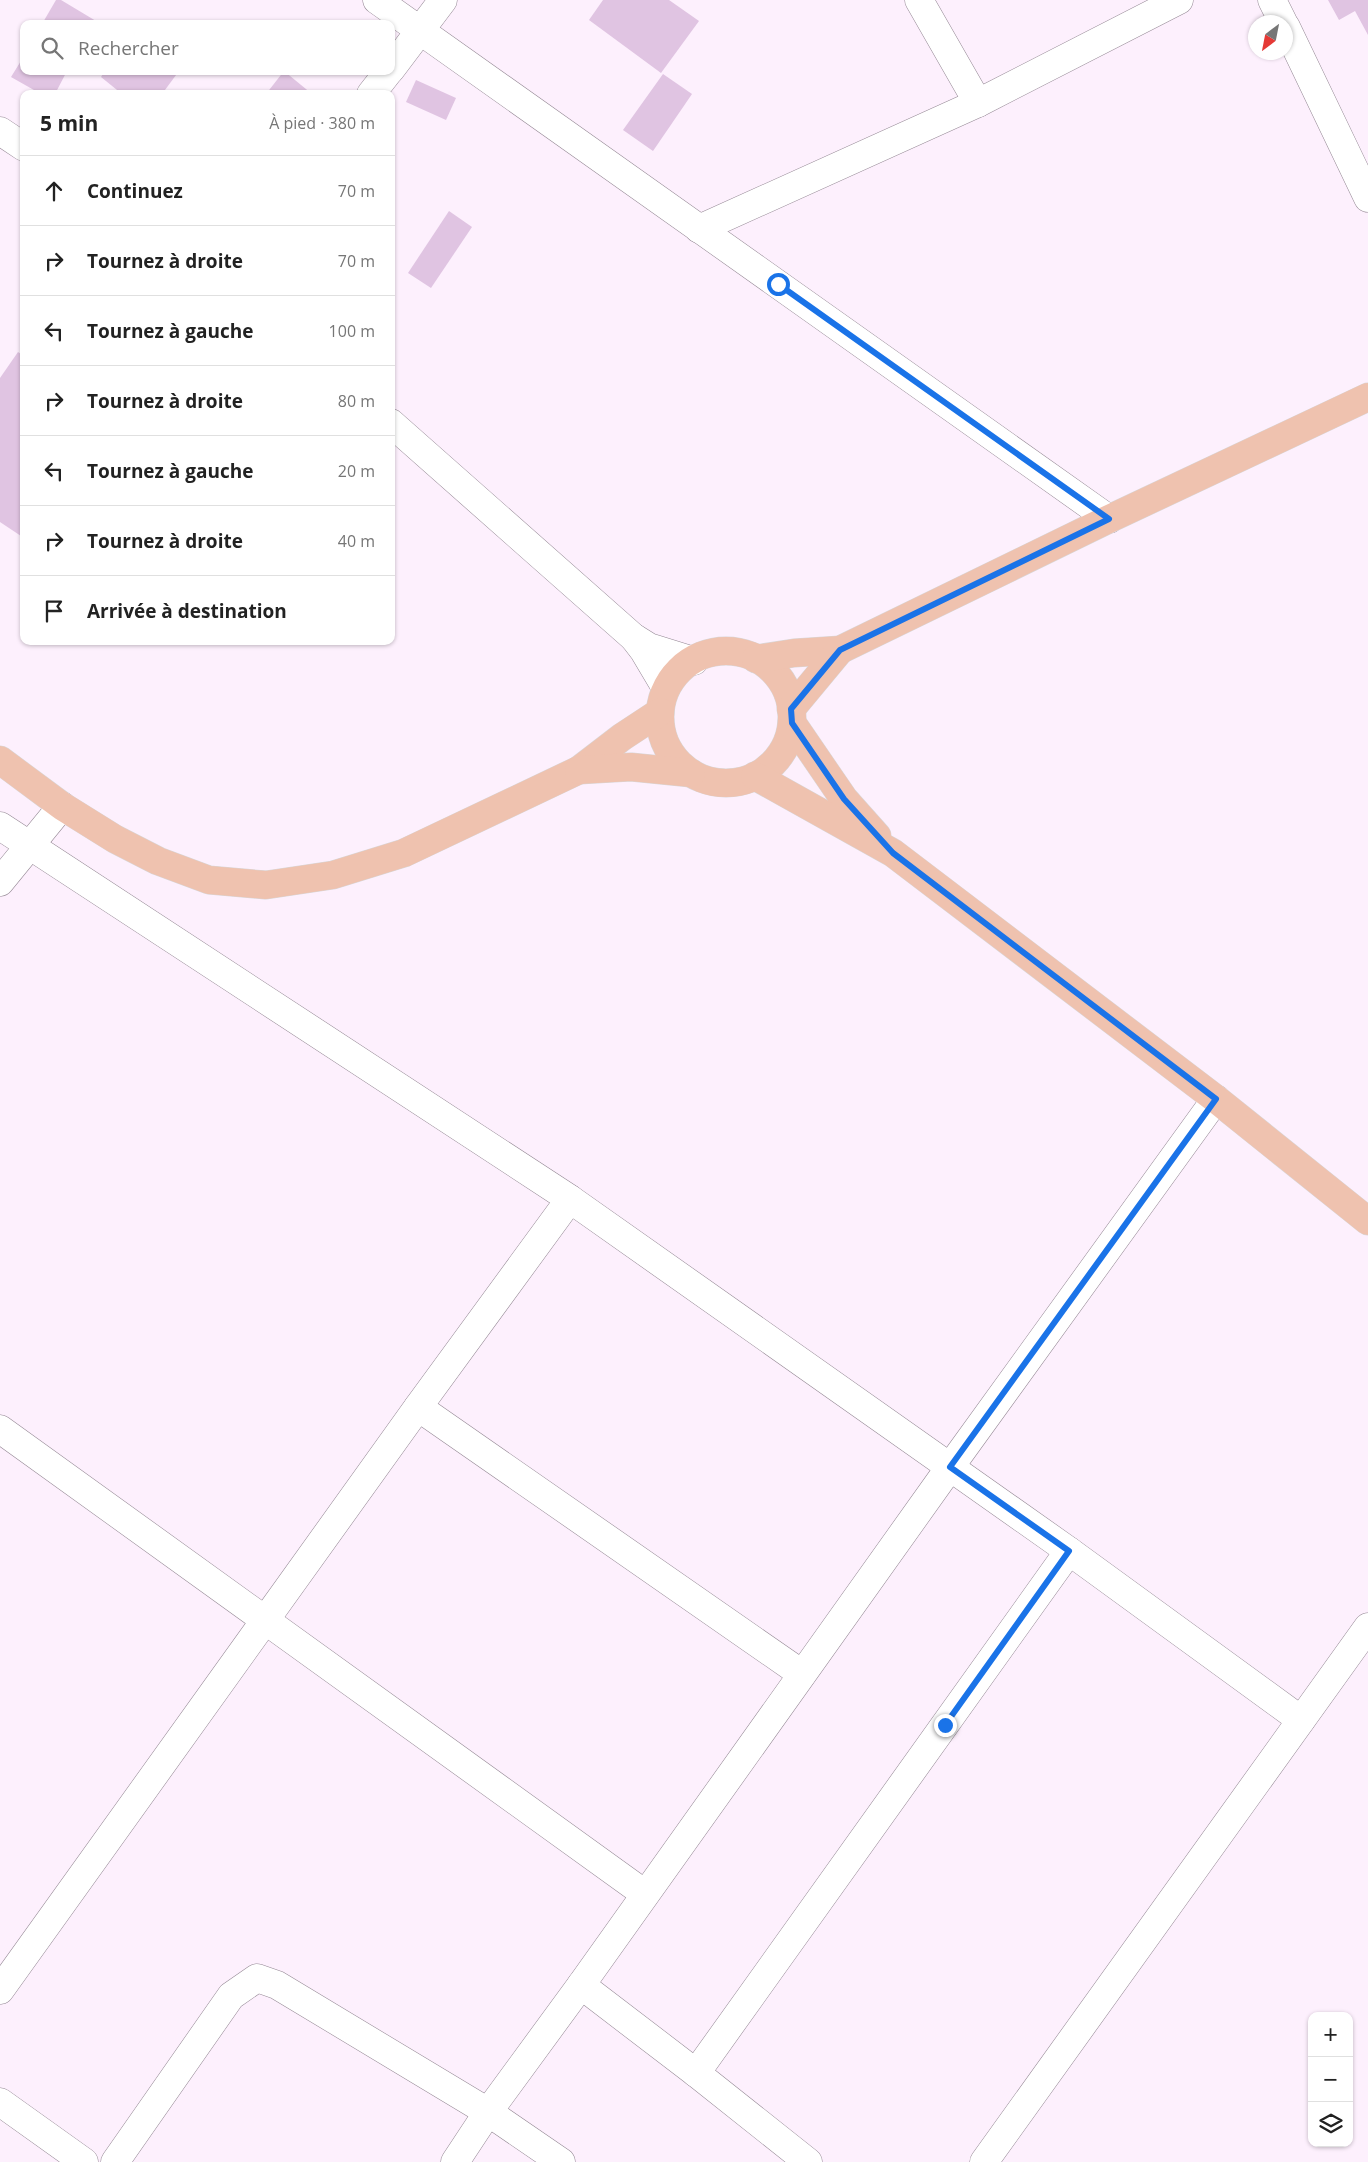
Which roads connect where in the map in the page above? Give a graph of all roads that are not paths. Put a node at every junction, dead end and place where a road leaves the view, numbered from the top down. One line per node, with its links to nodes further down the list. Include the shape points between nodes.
1 (377, 0): 7 (street)
2 (443, 0): 7 (street)
3 (919, 0): 12 (street)
4 (1179, 0): 12 (street)
5 (1272, 0): 6 (street)
6 (1280, 15)
7 (421, 31): 9 (street); 16 (street)
8 (1293, 42): 15 (street)
9 (395, 64)
10 (386, 75): 11 (street)
11 (374, 90)
12 (978, 103): 16 (street)
13 (0, 131): 14 (street)
14 (20, 144)
15 (1368, 198)
16 (699, 229): 19 (street)
17 (1368, 397): 19 (main road)
18 (395, 427): 20 (street)
19 (1109, 519): 21 (main road)
20 (633, 637): 23 (street, via 649,647); 24 (street, via 644,651)
21 (840, 650): 22 (main road); 25 (main road)
22 (756, 659): 23 (main road, via 739,653 720,652); 25 (main road, via 772,670 784,686)
23 (694, 661): 24 (main road, via 685,665)
24 (663, 700): 27 (main road); 28 (main road, via 662,729 667,746)
25 (791, 716): 29 (main road, via 787,742 777,760); 33 (main road, via 844,799)
26 (0, 760): 30 (main road)
27 (579, 770): 28 (main road, via 631,768); 30 (main road, via 404,853 332,875 266,885 209,880 158,861)
28 (691, 773): 29 (main road, via 724,783)
29 (755, 776): 33 (main road)
30 (62, 806): 32 (street)
31 (0, 826): 32 (street)
32 (29, 846): 34 (street); 36 (street)
33 (893, 853): 35 (main road)
34 (0, 882)
35 (1216, 1099): 37 (main road); 40 (street)
36 (570, 1199): 38 (street); 40 (street)
37 (1368, 1221)
38 (418, 1408): 42 (street); 44 (street)
39 (0, 1429): 42 (street)
40 (950, 1467): 41 (street); 44 (street)
41 (1069, 1551): 45 (street); 49 (street)
42 (265, 1620): 46 (street); 48 (street)
43 (1368, 1627): 45 (street)
44 (802, 1674): 46 (street)
45 (1300, 1720): 57 (street)
46 (645, 1894): 47 (street)
47 (581, 1985): 49 (street); 51 (street)
48 (0, 1990)
49 (696, 2073): 56 (street)
50 (0, 2102): 52 (street)
51 (488, 2112): 53 (street, via 277,1985 257,1978 230,1996); 54 (street); 55 (street)
52 (84, 2162)
53 (115, 2162)
54 (455, 2162)
55 (561, 2162)
56 (808, 2162)
57 (984, 2162)

